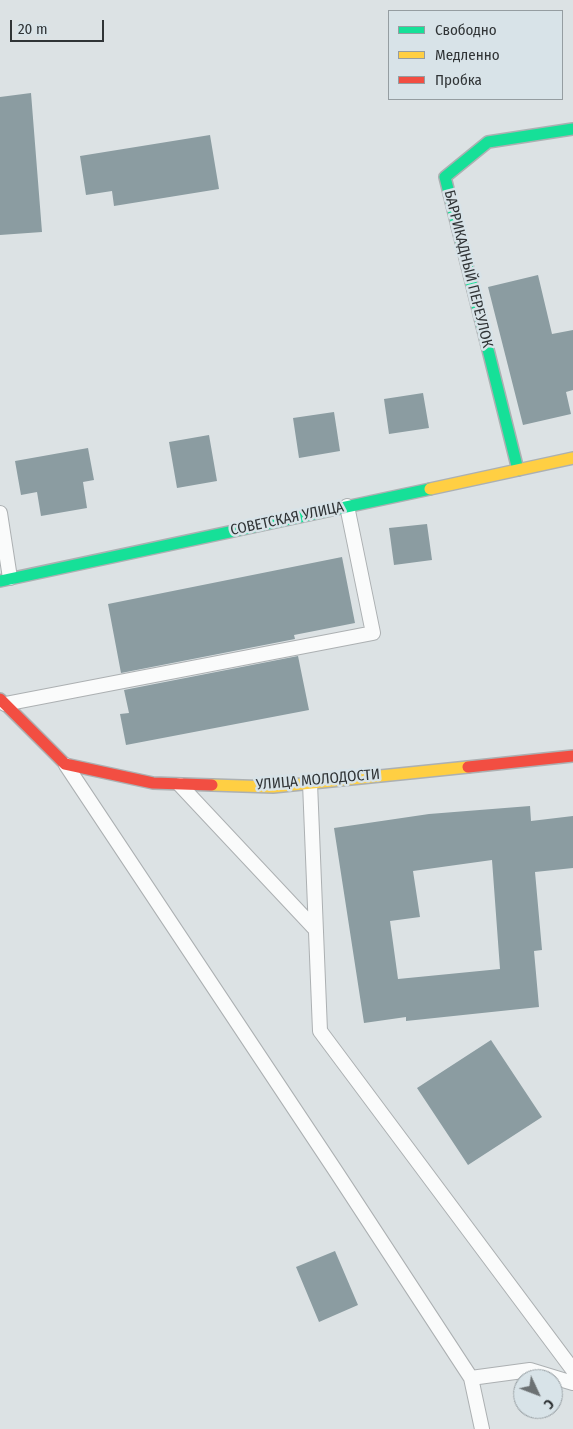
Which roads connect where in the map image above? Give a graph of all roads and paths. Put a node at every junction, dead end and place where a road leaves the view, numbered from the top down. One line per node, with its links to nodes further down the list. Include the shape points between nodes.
1 (573, 130): 3 (street, БАРРИКАДНЫЙ ПЕРЕУЛОК, via 488,142 445,177)
2 (573, 458): 3 (street, СОВЕТСКАЯ УЛИЦА)
3 (518, 470): 4 (street, СОВЕТСКАЯ УЛИЦА)
4 (347, 506): 6 (street, СОВЕТСКАЯ УЛИЦА); 7 (lane, via 373,633)
5 (0, 513): 6 (lane)
6 (5, 580)
7 (3, 702): 9 (street)
8 (573, 756): 10 (street, УЛИЦА МОЛОДОСТИ)
9 (65, 764): 11 (street, УЛИЦА МОЛОДОСТИ, via 153,783); 14 (lane)
10 (310, 783): 11 (street, УЛИЦА МОЛОДОСТИ, via 273,787); 12 (lane)
11 (179, 784): 12 (lane)
12 (316, 930): 13 (lane, via 320,1031)
13 (573, 1370)
14 (471, 1378): 15 (lane, via 530,1370); 16 (lane)
15 (573, 1383)
16 (482, 1429)

